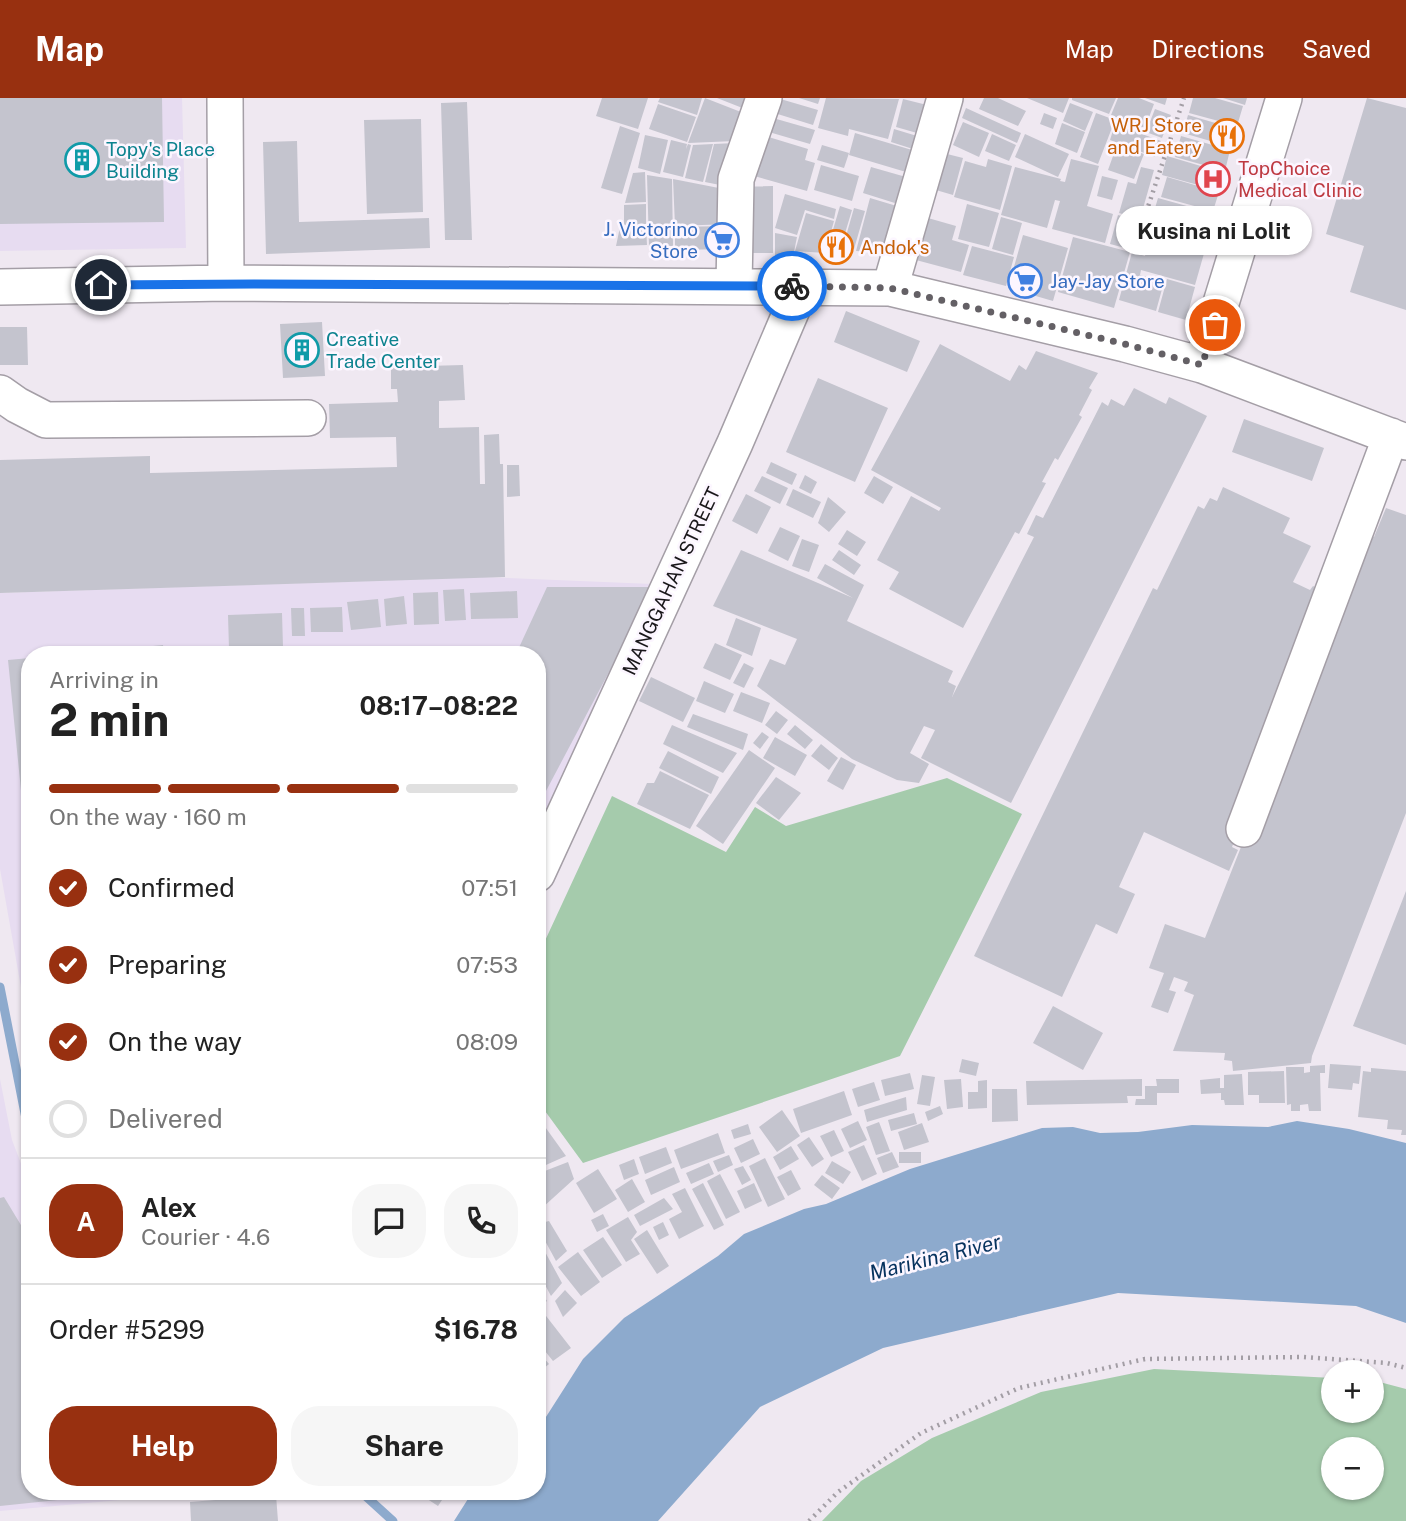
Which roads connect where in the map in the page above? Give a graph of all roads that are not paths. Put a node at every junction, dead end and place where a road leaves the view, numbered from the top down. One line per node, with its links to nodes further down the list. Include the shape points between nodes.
1 (225, 98): 5 (street)
2 (764, 98): 6 (street, via 736,179)
3 (945, 98): 9 (street)
4 (1284, 98): 10 (street)
5 (226, 284): 6 (street); 8 (street)
6 (734, 286): 7 (street)
7 (802, 286): 9 (street); 15 (street, MANGGAHAN STREET)
8 (0, 287)
9 (890, 288): 10 (street)
10 (1202, 365): 13 (street)
11 (0, 393): 12 (street, via 46,420)
12 (308, 418)
13 (1398, 439): 14 (street)
14 (1244, 829)
15 (546, 854)

